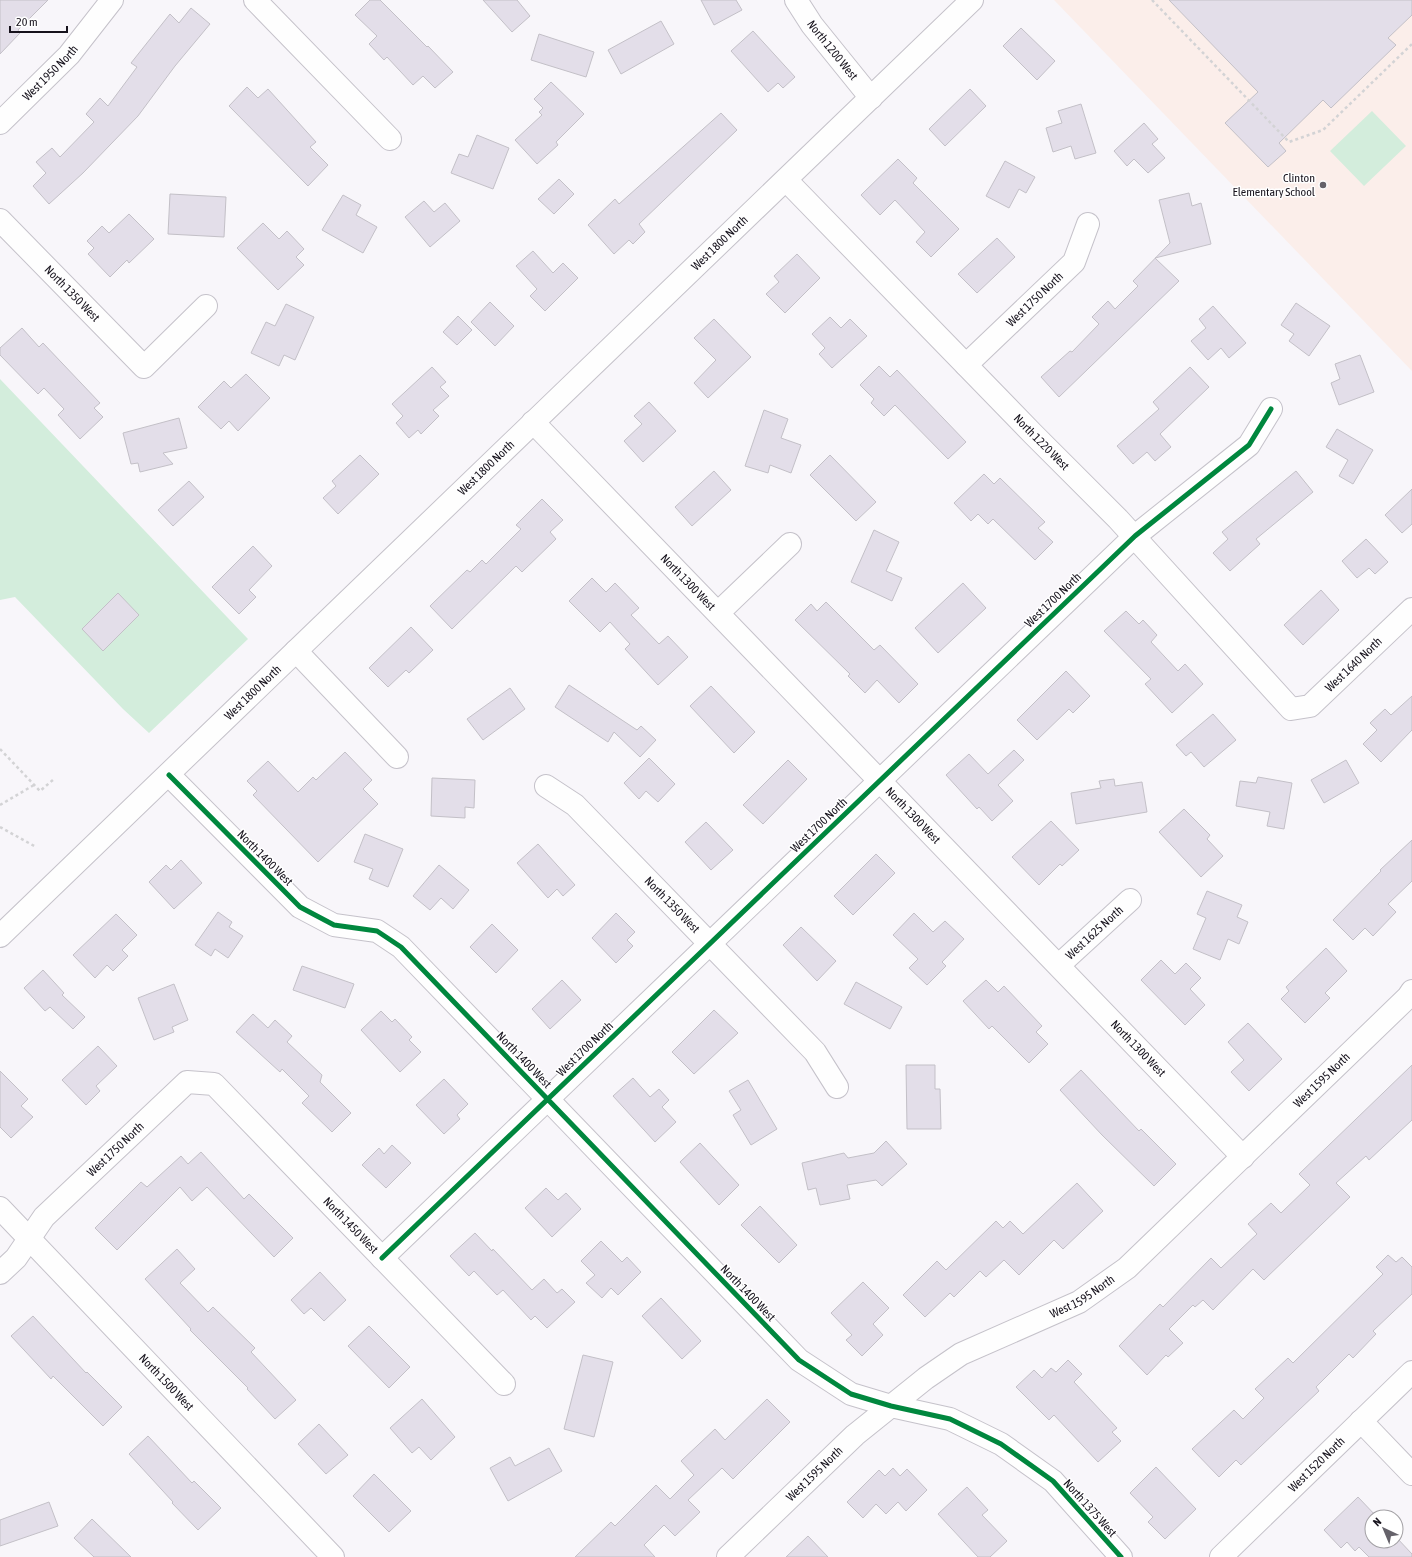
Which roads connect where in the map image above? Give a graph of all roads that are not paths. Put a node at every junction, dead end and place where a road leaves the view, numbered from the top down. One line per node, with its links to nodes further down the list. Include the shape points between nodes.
1 (112, 0): 6 (street, West 1950 North, via 69,55)
2 (255, 0): 7 (street)
3 (796, 0): 5 (street, North 1200 West, via 812,25)
4 (972, 0): 5 (street, West 1800 North)
5 (871, 98): 8 (street, West 1800 North)
6 (0, 124)
7 (390, 139)
8 (786, 180): 12 (street, North 1220 West); 14 (street, West 1800 North)
9 (0, 220): 11 (street, North 1350 West, via 144,367)
10 (1088, 224): 12 (street, West 1750 North, via 1074,262)
11 (206, 306)
12 (966, 365): 15 (street, North 1220 West)
13 (1270, 409): 15 (street, West 1700 North, via 1248,445)
14 (534, 422): 18 (street, North 1300 West); 19 (street, West 1800 North)
15 (1134, 536): 20 (street, North 1220 West); 23 (street, West 1700 North)
16 (790, 544): 18 (street)
17 (1412, 609): 20 (street, West 1640 North, via 1310,706)
18 (718, 613): 23 (street, North 1300 West)
19 (296, 651): 21 (street); 22 (street, West 1800 North)
20 (1291, 709)
21 (398, 757)
22 (168, 775): 26 (street, West 1800 North); 32 (street, North 1400 West, via 300,907 334,925 377,931 401,947)
23 (879, 781): 27 (street, West 1700 North); 28 (street, North 1300 West)
24 (546, 786): 27 (street, North 1350 West, via 575,804)
25 (1130, 900): 28 (street, West 1625 North)
26 (0, 936)
27 (710, 943): 31 (street, North 1350 West, via 815,1052); 32 (street, West 1700 North)
28 (1059, 965): 33 (street, North 1300 West)
29 (1410, 994): 33 (street, West 1595 North)
30 (214, 1084): 35 (street, West 1750 North, via 187,1082 44,1217); 36 (street, North 1450 West)
31 (837, 1087)
32 (547, 1099): 36 (street, West 1700 North); 40 (street, North 1400 West, via 799,1360 851,1394)
33 (1242, 1157): 40 (street, West 1595 North, via 1127,1268 1079,1302 961,1354)
34 (0, 1208): 35 (street, North 1500 West)
35 (29, 1238): 37 (street, West 1750 North, via 16,1258); 43 (street, North 1500 West)
36 (382, 1258): 39 (street, North 1450 West)
37 (0, 1273)
38 (1412, 1372): 41 (street, West 1520 North)
39 (504, 1384)
40 (891, 1406): 44 (street, West 1595 North, via 855,1435); 45 (street, North 1375 West, via 950,1419 1001,1444 1053,1481)
41 (1361, 1421): 42 (street); 46 (street, West 1520 North)
42 (1412, 1474)
43 (333, 1557)
44 (728, 1557)
45 (1121, 1557)
46 (1221, 1557)

